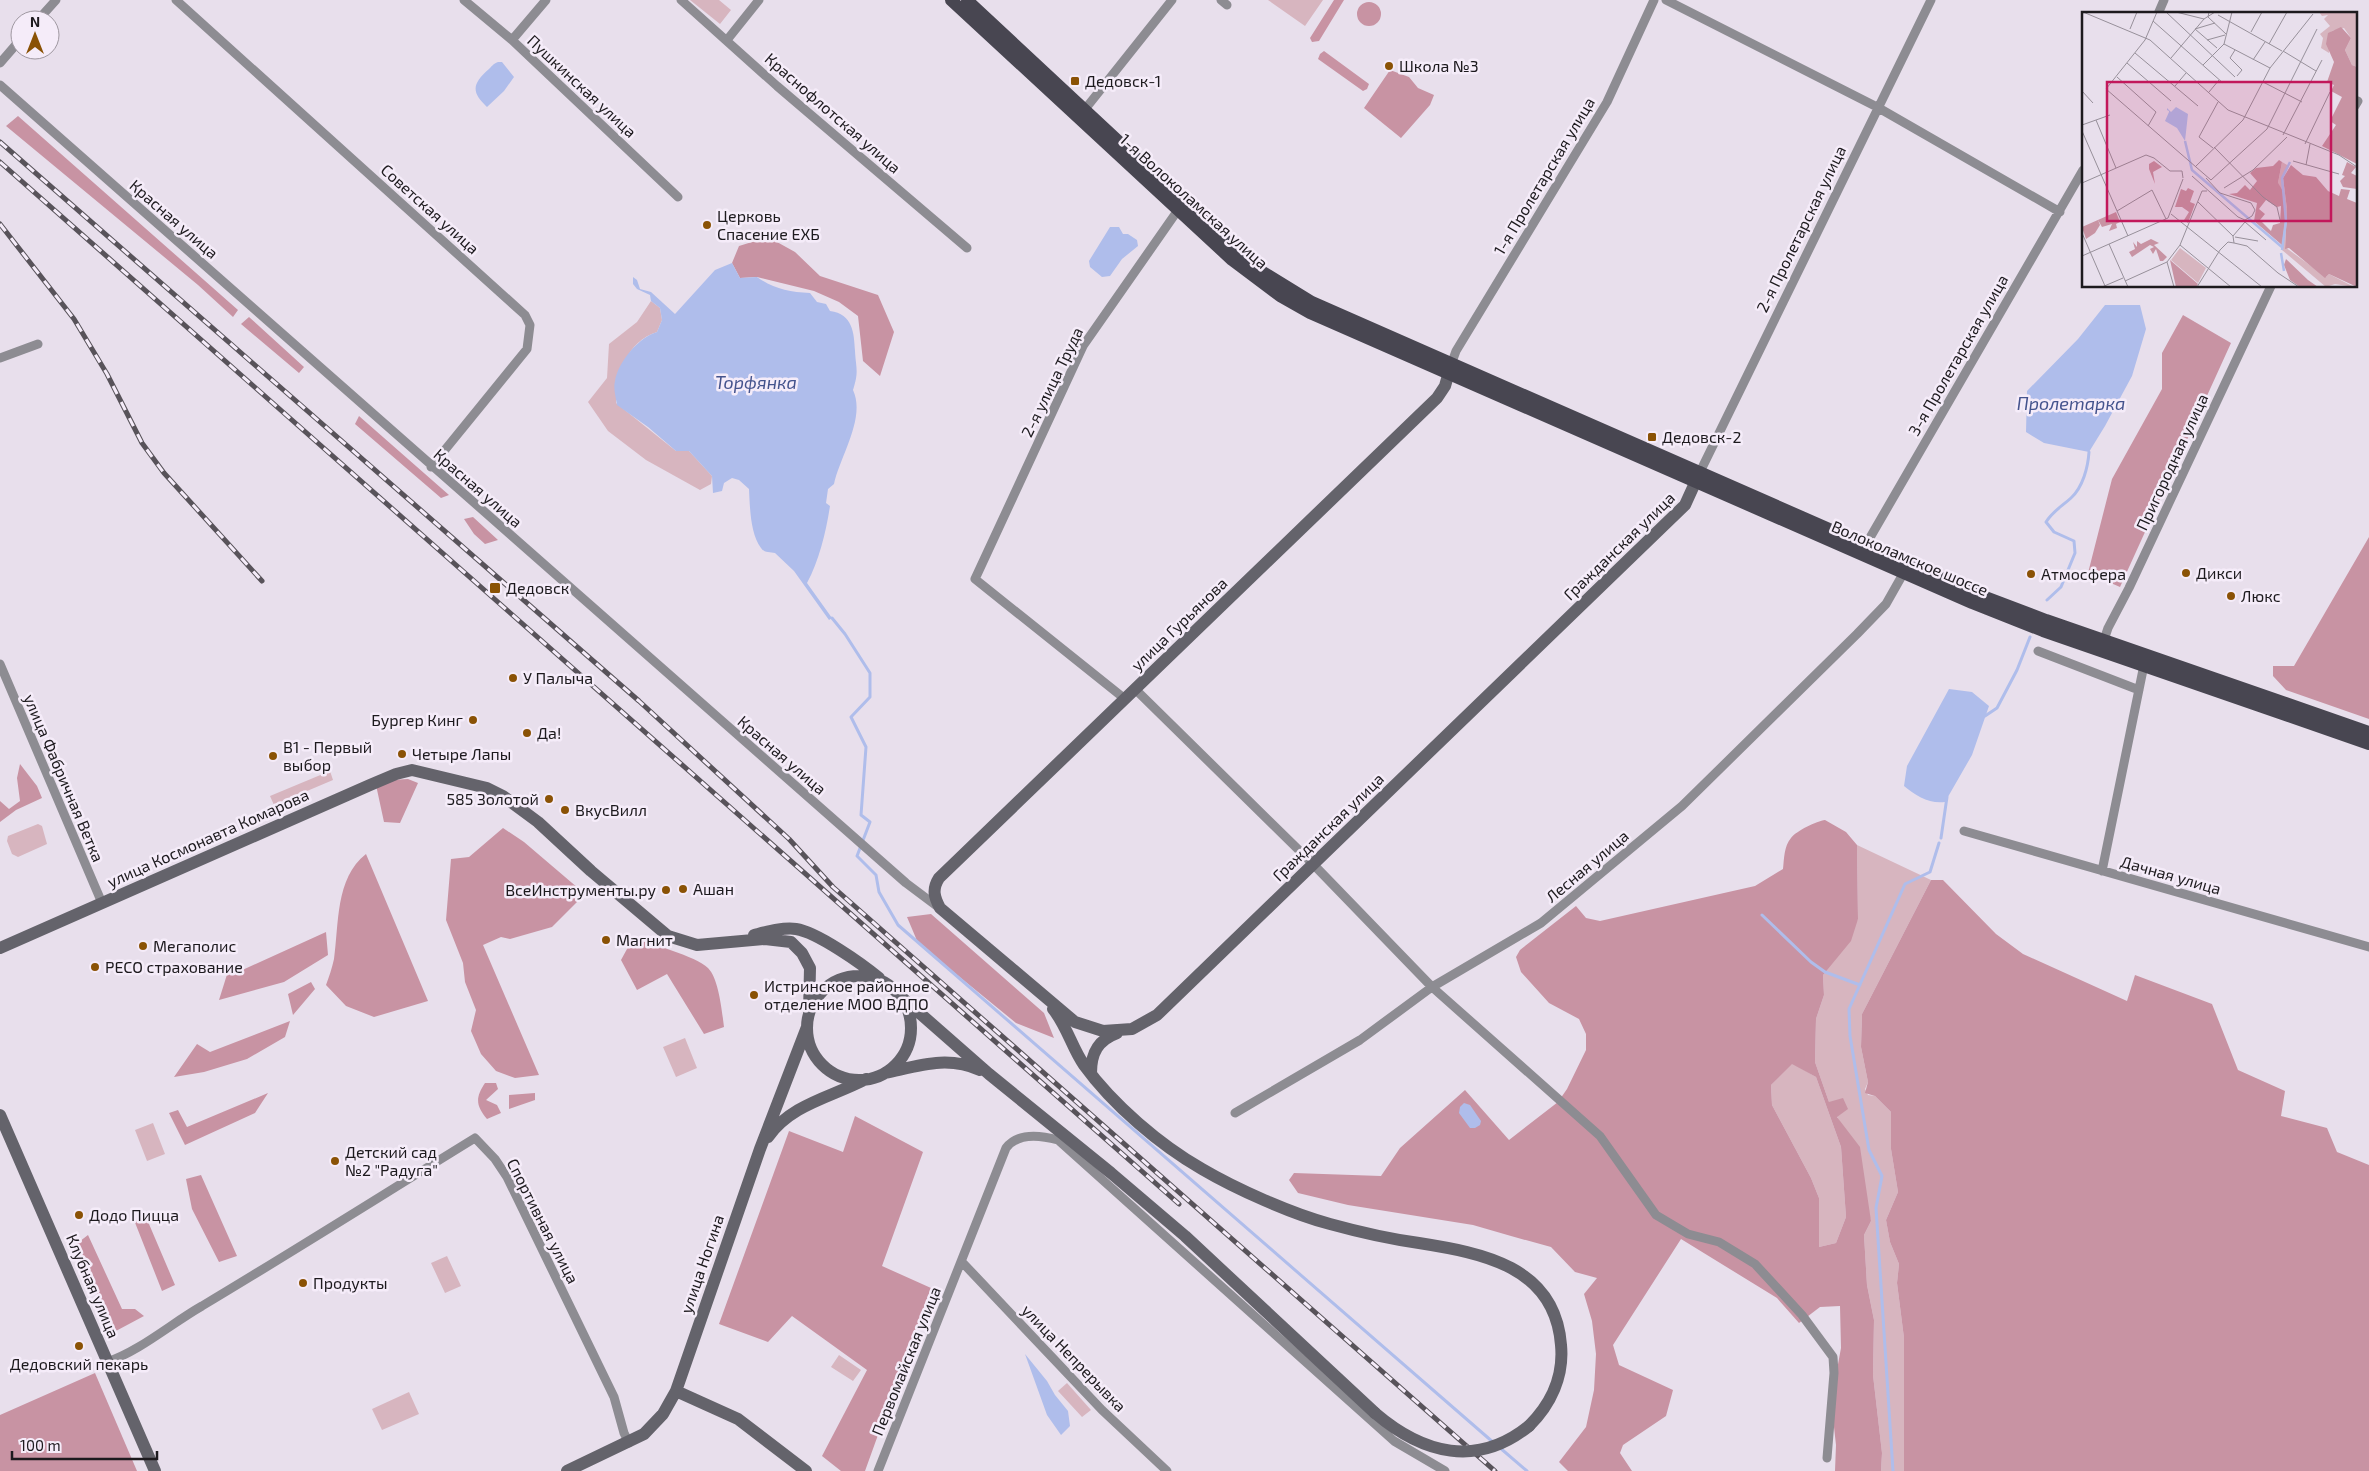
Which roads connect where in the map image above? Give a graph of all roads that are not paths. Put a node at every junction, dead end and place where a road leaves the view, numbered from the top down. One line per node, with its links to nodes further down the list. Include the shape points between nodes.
1 (56, 0): 14 (street)
2 (176, 0): 32 (street, Советская улица, via 528,320 528,349)
3 (464, 0): 16 (street, Пушкинская улица)
4 (546, 0): 16 (street)
5 (681, 0): 17 (street, Краснофлотская улица)
6 (759, 0): 17 (street)
7 (951, 0): 22 (main road, 1-я Волоколамская улица)
8 (967, 0): 22 (main road, 1-я Волоколамская улица)
9 (1172, 0): 22 (street)
10 (1654, 0): 31 (street, 1-я Пролетарская улица, via 1607,102 1456,351)
11 (1666, 0): 21 (street)
12 (1931, 0): 21 (street, 2-я Пролетарская улица)
13 (2164, 0): 15 (street)
14 (47, 10)
15 (2159, 12)
16 (512, 40): 24 (street, Пушкинская улица)
17 (727, 40): 27 (street, Краснофлотская улица)
18 (10, 52): 19 (street)
19 (0, 63)
20 (0, 85): 32 (street, Красная улица)
21 (1877, 107): 26 (street); 33 (street, 2-я Пролетарская улица)
22 (1082, 113): 25 (main road, 1-я Волоколамская улица); 31 (main road, 1-я Волоколамская улица, via 1217,233 1286,288)
23 (2082, 172): 26 (street, 3-я Пролетарская улица)
24 (678, 197)
25 (1178, 210): 31 (main road, 1-я Волоколамская улица, via 1232,260 1280,296 1347,330); 42 (street, 2-я улица Труда, via 1084,346 975,579)
26 (2060, 212): 34 (street, 3-я Пролетарская улица)
27 (967, 248)
28 (2270, 288): 36 (street, Пригородная улица)
29 (38, 344): 30 (street)
30 (0, 358)
31 (1451, 368): 33 (main road, Волоколамское шоссе); 40 (street, улица Гурьянова, via 1437,398)
32 (431, 467): 49 (street, Красная улица, via 899,877)
33 (1698, 477): 34 (main road, Волоколамское шоссе); 46 (street, Гражданская улица, via 1685,505)
34 (1863, 550): 35 (main road, Волоколамское шоссе); 36 (main road, Волоколамское шоссе)
35 (1902, 574): 36 (main road, Волоколамское шоссе, via 1990,610); 54 (street, Лесная улица, via 1886,604 1858,634 1682,806 1541,923)
36 (2102, 646): 38 (main road, Волоколамское шоссе)
37 (2038, 651): 41 (street)
38 (2145, 661): 41 (street); 43 (main road, Волоколамское шоссе); 44 (main road, Волоколамское шоссе)
39 (0, 664): 48 (street, улица Фабричная Ветка)
40 (1135, 689): 42 (street, улица Гурьянова); 46 (street)
41 (2139, 690): 47 (street)
42 (1125, 699): 49 (street, улица Гурьянова, via 939,878 934,890)
43 (2369, 732)
44 (2369, 744)
45 (1964, 832): 47 (street, Дачная улица)
46 (1313, 864): 54 (street); 59 (street, Гражданская улица, via 1157,1015)
47 (2102, 871): 51 (street, Дачная улица)
48 (102, 903): 50 (street, улица Космонавта Комарова, via 396,774 412,770 487,788 523,810 668,936 697,945); 52 (street, улица Космонавта Комарова)
49 (940, 908): 56 (street, Гражданская улица)
50 (734, 940): 53 (street, via 767,931 796,929 847,955); 57 (street, via 765,939 790,942 797,947 810,968)
51 (2369, 946)
52 (0, 948)
53 (885, 983): 55 (street); 57 (street, via 860,976 842,979 820,994)
54 (1432, 987): 64 (street, Лесная улица, via 1360,1040); 71 (street, via 1600,1136 1656,1215 1688,1234 1719,1242 1755,1264 1802,1315 1833,1357)
55 (899, 995): 61 (street, via 908,1011 909,1037 903,1054); 62 (street)
56 (1042, 996): 59 (street, Гражданская улица, via 1075,1022 1103,1031); 60 (street, via 1056,1013)
57 (809, 1012): 58 (street)
58 (807, 1027): 63 (street, via 810,1044 825,1066 840,1076); 66 (street, улица Ногина)
59 (1127, 1029): 60 (street, via 1102,1041 1093,1056)
60 (1091, 1073): 62 (street, bridge, via 1111,1098 1157,1138 1202,1169 1248,1191 1330,1224 1476,1253 1508,1264 1543,1296 1559,1328 1562,1352 1551,1398 1529,1426 1510,1440 1488,1449 1452,1451 1418,1441 1388,1424 1185,1236)
61 (883, 1074): 62 (street, via 944,1061 964,1064); 63 (street)
62 (989, 1074)
63 (867, 1078): 66 (street, via 793,1112 781,1121)
64 (1235, 1113)
65 (0, 1115): 68 (street, Клубная улица)
66 (760, 1149): 69 (street, улица Ногина)
67 (962, 1262): 75 (street, Первомайская улица); 76 (street, улица Непрерывка, via 1095,1403); 77 (street, Первомайская улица, via 1010,1142 1030,1137 1058,1140 1394,1441)
68 (107, 1362): 70 (street, Спортивная улица, via 121,1358 174,1322 475,1138 507,1177 614,1397); 72 (street, Клубная улица)
69 (676, 1391): 70 (street, улица Ногина, via 663,1414 644,1434); 74 (street, via 738,1419)
70 (629, 1442): 73 (street, улица Ногина)
71 (1827, 1458)
72 (155, 1471)
73 (567, 1471)
74 (806, 1471)
75 (878, 1471)
76 (1167, 1471)
77 (1445, 1471)

